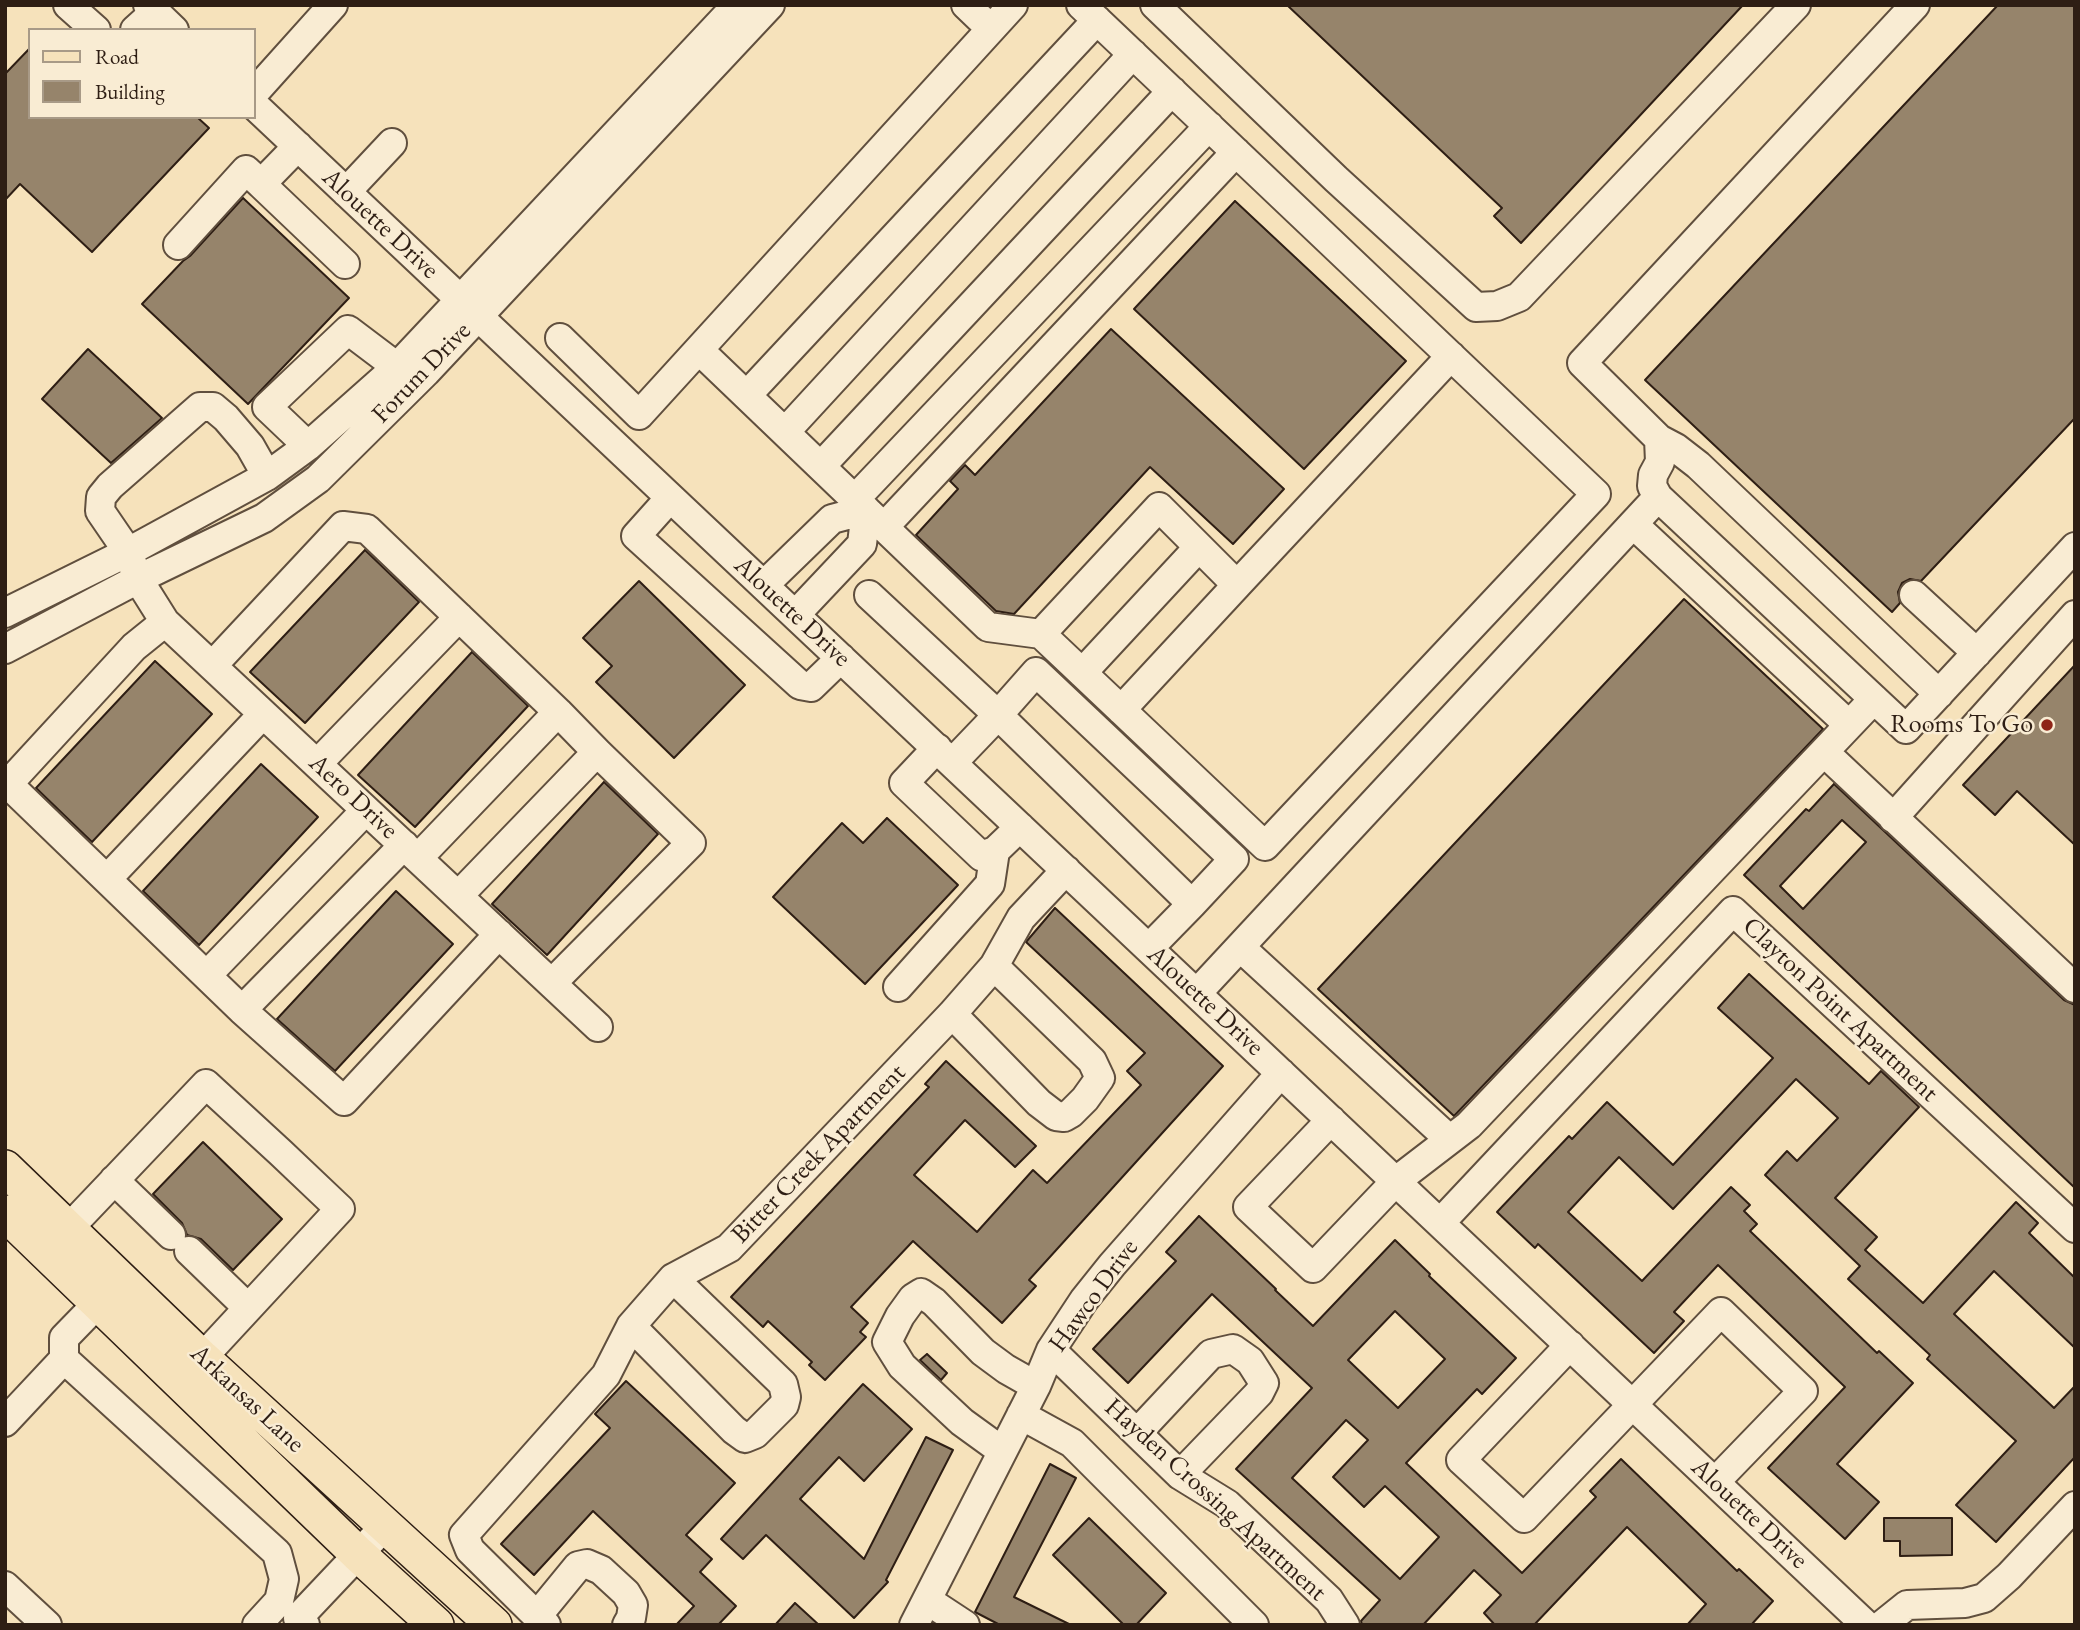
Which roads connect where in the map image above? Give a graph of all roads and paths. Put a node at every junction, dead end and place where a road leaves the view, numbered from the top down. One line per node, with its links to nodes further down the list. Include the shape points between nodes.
1 (68, 5): 11 (street)
2 (333, 5): 14 (street)
3 (737, 5): 25 (street, Forum Drive)
4 (770, 5): 25 (street, Forum Drive)
5 (965, 5): 12 (street)
6 (1013, 5): 12 (street)
7 (1155, 5): 8 (street, via 1476,307 1497,306 1519,297)
8 (1796, 5)
9 (1915, 5): 32 (street, via 1582,363)
10 (1089, 13): 13 (street); 30 (street)
11 (94, 28)
12 (991, 29): 27 (street)
13 (1133, 54): 15 (street); 31 (street)
14 (256, 91)
15 (1172, 91): 17 (street); 34 (street)
16 (256, 107): 19 (street, Alouette Drive)
17 (1209, 126): 20 (street); 38 (street)
18 (392, 143): 22 (street)
19 (298, 146): 21 (street); 22 (street, Alouette Drive)
20 (1236, 152): 28 (street); 38 (street)
21 (261, 184): 23 (street, via 246,170); 24 (street)
22 (346, 192): 25 (street, Alouette Drive)
23 (178, 245)
24 (345, 264)
25 (469, 308): 29 (street, Forum Drive); 37 (street, Alouette Drive); 43 (street, Forum Drive, via 426,372 318,479 264,518)
26 (560, 338): 27 (street, via 639,415)
27 (699, 350): 30 (street)
28 (1451, 356): 45 (street); 61 (street, via 1596,494 1587,504 1265,846)
29 (397, 367): 33 (street, Forum Drive); 33 (street, via 348,330 267,407)
30 (747, 395): 31 (street)
31 (785, 432): 34 (street)
32 (1659, 439): 36 (street, via 1660,462 1652,486); 59 (street, via 1698,465)
33 (308, 446): 35 (street, Forum Drive)
34 (821, 466): 38 (street)
35 (267, 476): 42 (street, Forum Drive); 42 (street, Aero Drive, via 250,446 213,407 200,407 101,497 100,511)
36 (1658, 497): 39 (street); 60 (street)
37 (670, 498): 44 (street, Alouette Drive); 56 (street, via 636,536 800,685 811,687)
38 (869, 512): 44 (street, via 832,519); 49 (street, via 862,544); 53 (street, via 988,627)
39 (1633, 524): 65 (street); 80 (street)
40 (1199, 547): 45 (street); 53 (street, via 1159,507); 58 (street)
41 (2075, 547): 55 (street)
42 (128, 552): 43 (street, Aero Drive); 48 (street, Forum Drive)
43 (138, 579): 52 (street, Aero Drive); 54 (street, Forum Drive)
44 (764, 585): 49 (street, Alouette Drive)
45 (1237, 585): 61 (street)
46 (1914, 595): 55 (street)
47 (869, 596): 64 (street)
48 (5, 613)
49 (795, 615): 56 (street, Alouette Drive)
50 (2075, 615): 71 (street)
51 (459, 617): 57 (street, via 367,529 343,526); 62 (street); 69 (street)
52 (165, 622): 57 (street, Aero Drive); 76 (street, via 134,647 8,784)
53 (1041, 634): 58 (street)
54 (5, 649)
55 (1977, 653): 59 (street)
56 (841, 658): 68 (street, Alouette Drive)
57 (212, 666): 63 (street, Aero Drive)
58 (1082, 673): 61 (street)
59 (1939, 694): 60 (street, via 1906,729)
60 (1874, 699): 65 (street)
61 (1121, 710)
62 (558, 712): 66 (street); 74 (street)
63 (264, 714): 69 (street, Aero Drive); 76 (street)
64 (998, 715): 68 (street); 78 (street); 78 (street, via 1036,672 1234,859)
65 (1849, 725): 67 (street)
66 (597, 752): 77 (street); 84 (street, via 691,843)
67 (1824, 752): 71 (street); 93 (street, via 1469,1125)
68 (945, 756): 72 (street, Alouette Drive); 73 (street, via 904,783 981,856)
69 (317, 764): 70 (street, Aero Drive)
70 (366, 810): 74 (street, Aero Drive); 83 (street)
71 (1893, 818): 86 (street)
72 (1020, 827): 73 (street); 75 (street, Alouette Drive)
73 (995, 851): 85 (street, via 990,884)
74 (411, 852): 77 (street, Aero Drive); 88 (street)
75 (1066, 870): 81 (street, Alouette Drive); 82 (street, Bitter Creek Apartment, via 1021,918)
76 (107, 879): 83 (street)
77 (458, 896): 79 (street, Aero Drive)
78 (1192, 904): 81 (street)
79 (499, 934): 84 (street, Aero Drive); 88 (street, via 344,1101)
80 (1240, 947): 87 (street); 93 (street)
81 (1149, 948): 87 (street, Alouette Drive)
82 (994, 967): 89 (street, Bitter Creek Apartment); 89 (street, via 1092,1061 1100,1078 1084,1099 1071,1113 1056,1116)
83 (207, 975): 88 (street)
84 (552, 984): 90 (street, Aero Drive)
85 (898, 987)
86 (2075, 988)
87 (1197, 993): 91 (street, Alouette Drive)
88 (242, 1010)
89 (953, 1014): 101 (street, Bitter Creek Apartment, via 729,1248)
90 (598, 1027)
91 (1281, 1073): 92 (street, Alouette Drive); 106 (street, Hawco Drive, via 1112,1265)
92 (1331, 1120): 96 (street, Alouette Drive); 96 (street, via 1248,1207 1313,1268)
93 (1449, 1139): 96 (street)
94 (5, 1168): 100 (main road, Arkansas Lane)
95 (114, 1180): 100 (street); 103 (street); 103 (street, via 206,1084 340,1209)
96 (1396, 1181): 98 (street, Alouette Drive)
97 (5, 1213): 102 (main road, Arkansas Lane)
98 (1440, 1223): 99 (street, Clayton Point Apartment, via 1733,911); 105 (street, Alouette Drive)
99 (2075, 1228)
100 (68, 1229): 107 (main road, Arkansas Lane)
101 (673, 1278): 104 (street, Bitter Creek Apartment); 104 (street, via 783,1384 784,1405 745,1438)
102 (98, 1303): 108 (street, via 64,1338); 119 (main road, Arkansas Lane)
103 (248, 1308): 107 (street)
104 (631, 1326): 123 (street, Bitter Creek Apartment, via 606,1375 464,1535 470,1550)
105 (1570, 1345): 110 (street, Alouette Drive); 110 (street, via 1461,1460 1524,1518)
106 (1051, 1350): 109 (street, Hawco Drive); 113 (street, Hayden Crossing Apartment)
107 (202, 1358): 118 (main road, Arkansas Lane)
108 (64, 1359): 112 (street); 122 (street, via 277,1553)
109 (1035, 1386): 111 (street, Hawco Drive); 114 (street, via 983,1352 921,1293 900,1316 887,1342 901,1366 962,1422)
110 (1632, 1404): 116 (street, Alouette Drive); 116 (street, via 1721,1312 1803,1391)
111 (1021, 1415): 114 (street, Hawco Drive); 131 (street, via 1072,1443)
112 (5, 1422)
113 (1137, 1433): 115 (street, Hayden Crossing Apartment); 115 (street, via 1211,1354 1233,1349 1250,1361 1264,1383 1259,1393)
114 (1002, 1451): 121 (street, Hawco Drive)
115 (1180, 1475): 132 (street, Hayden Crossing Apartment, via 1227,1504 1329,1600)
116 (1715, 1482): 133 (street, Alouette Drive)
117 (2075, 1506): 134 (street, via 1984,1598 1906,1605)
118 (385, 1526): 119 (street); 127 (main road, Arkansas Lane)
119 (358, 1554): 122 (street); 126 (main road, Arkansas Lane)
120 (5, 1586): 124 (street)
121 (927, 1600): 129 (street, Hawco Drive); 130 (street)
122 (294, 1615): 125 (street)
123 (541, 1620): 128 (street, Bitter Creek Apartment, via 578,1566 587,1564 601,1570 626,1593 633,1605)
124 (47, 1625)
125 (257, 1625)
126 (436, 1625)
127 (494, 1625)
128 (627, 1625)
129 (914, 1625)
130 (965, 1625)
131 (1254, 1625)
132 (1345, 1625)
133 (1866, 1625)
134 (1882, 1625)

